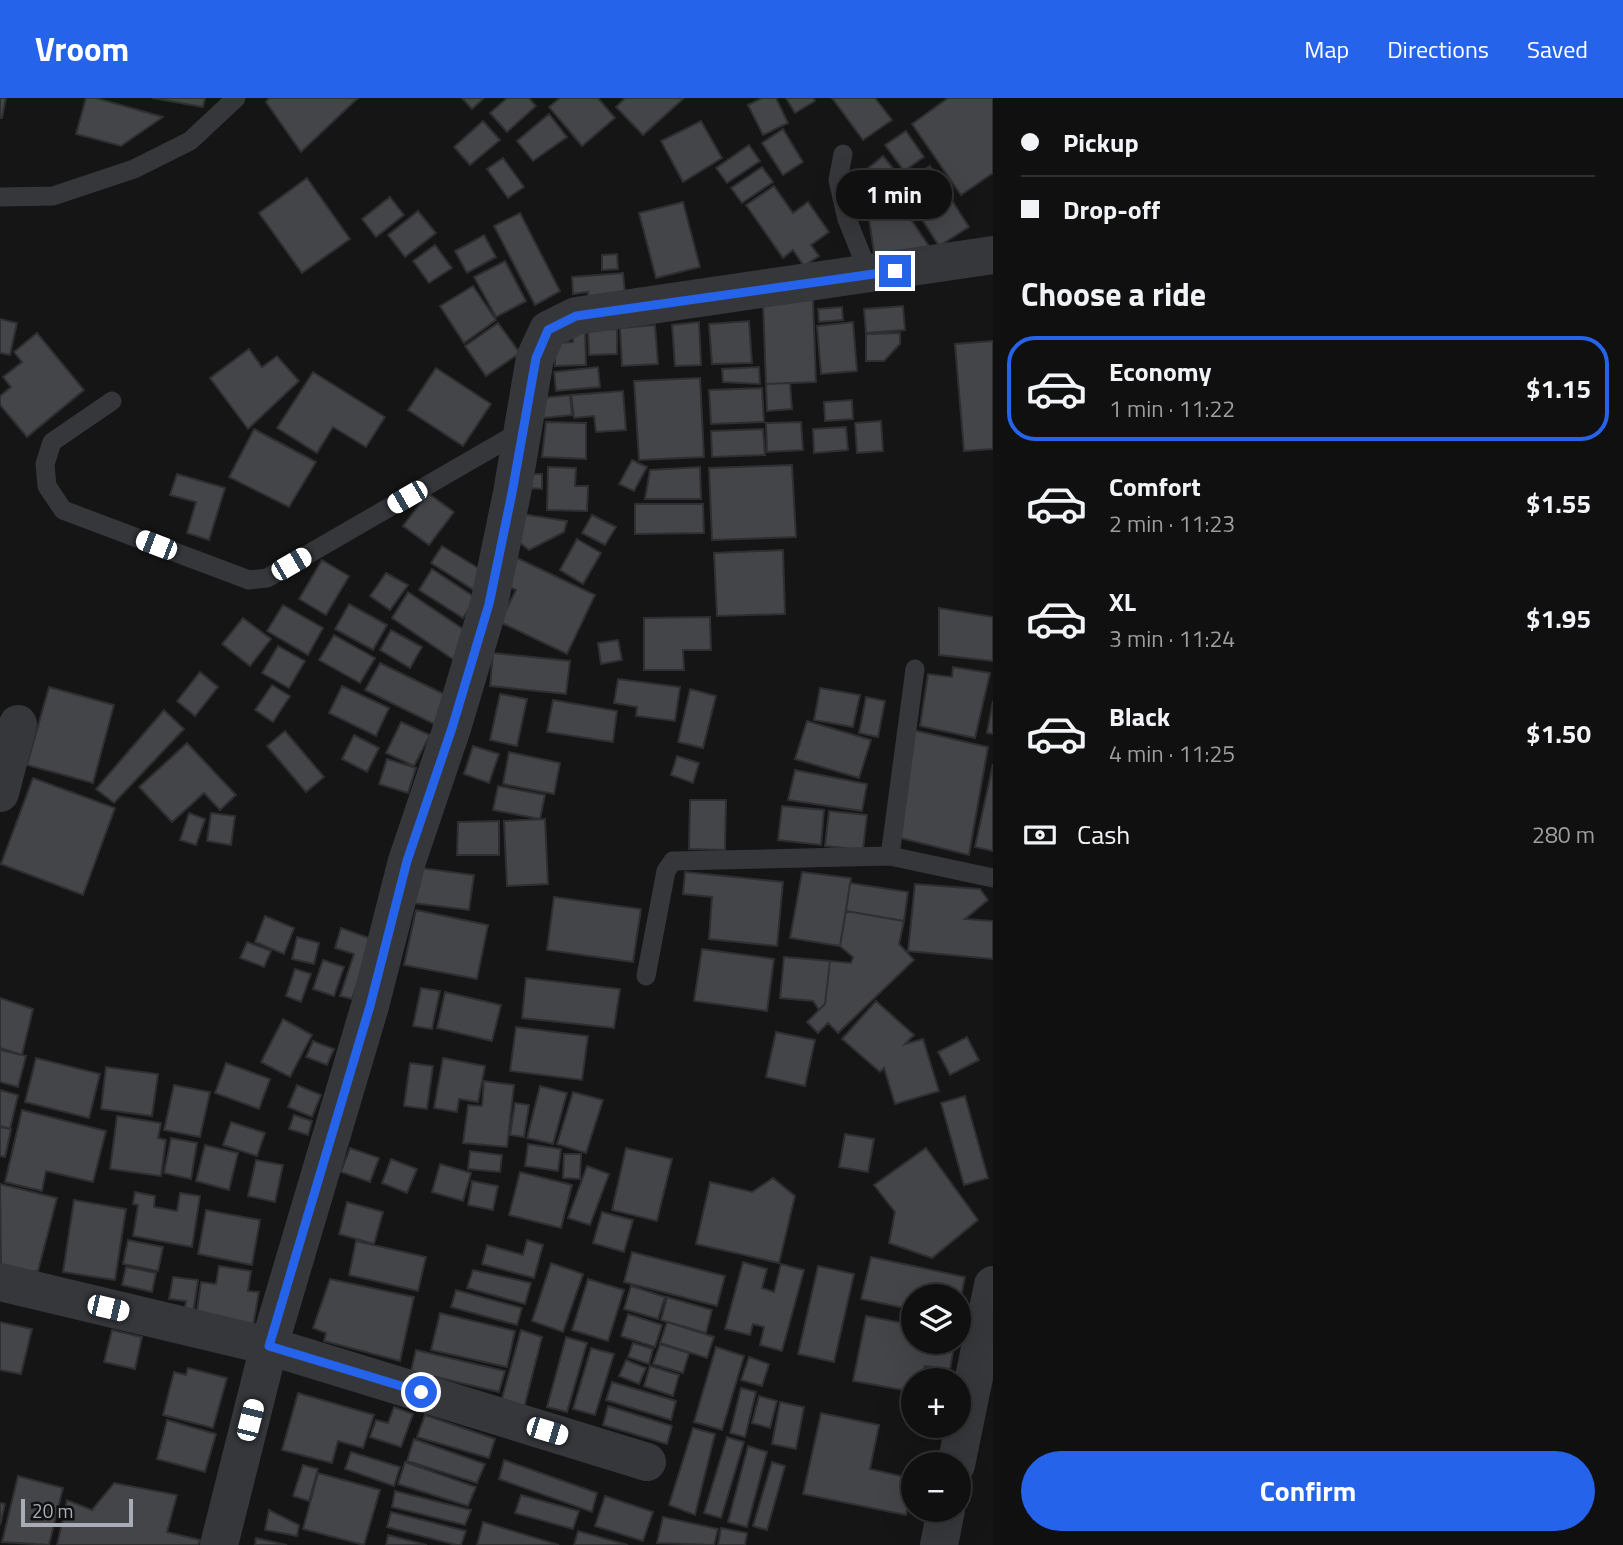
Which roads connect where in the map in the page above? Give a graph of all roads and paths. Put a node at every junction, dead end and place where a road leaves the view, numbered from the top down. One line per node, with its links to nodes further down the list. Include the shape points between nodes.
1 (236, 98): 3 (lane, via 190,141 134,169 53,196)
2 (843, 154): 5 (lane, via 838,180 847,219)
3 (0, 197)
4 (993, 255): 5 (street)
5 (869, 274): 7 (street, via 576,316 548,330 536,358)
6 (112, 401): 7 (lane, via 52,442 45,464 47,486 63,510 248,580 267,578)
7 (523, 430): 16 (street, via 489,604 407,861 370,1006)
8 (915, 668): 11 (lane)
9 (18, 724): 10 (street)
10 (0, 793)
11 (890, 856): 12 (lane); 13 (lane, via 673,862 666,871)
12 (993, 878)
13 (646, 976)
14 (0, 1282): 16 (street)
15 (993, 1285): 17 (street)
16 (269, 1346): 18 (street); 20 (street)
17 (959, 1452)
18 (647, 1462)
19 (944, 1522): 21 (street)
20 (219, 1545)
21 (939, 1545)

